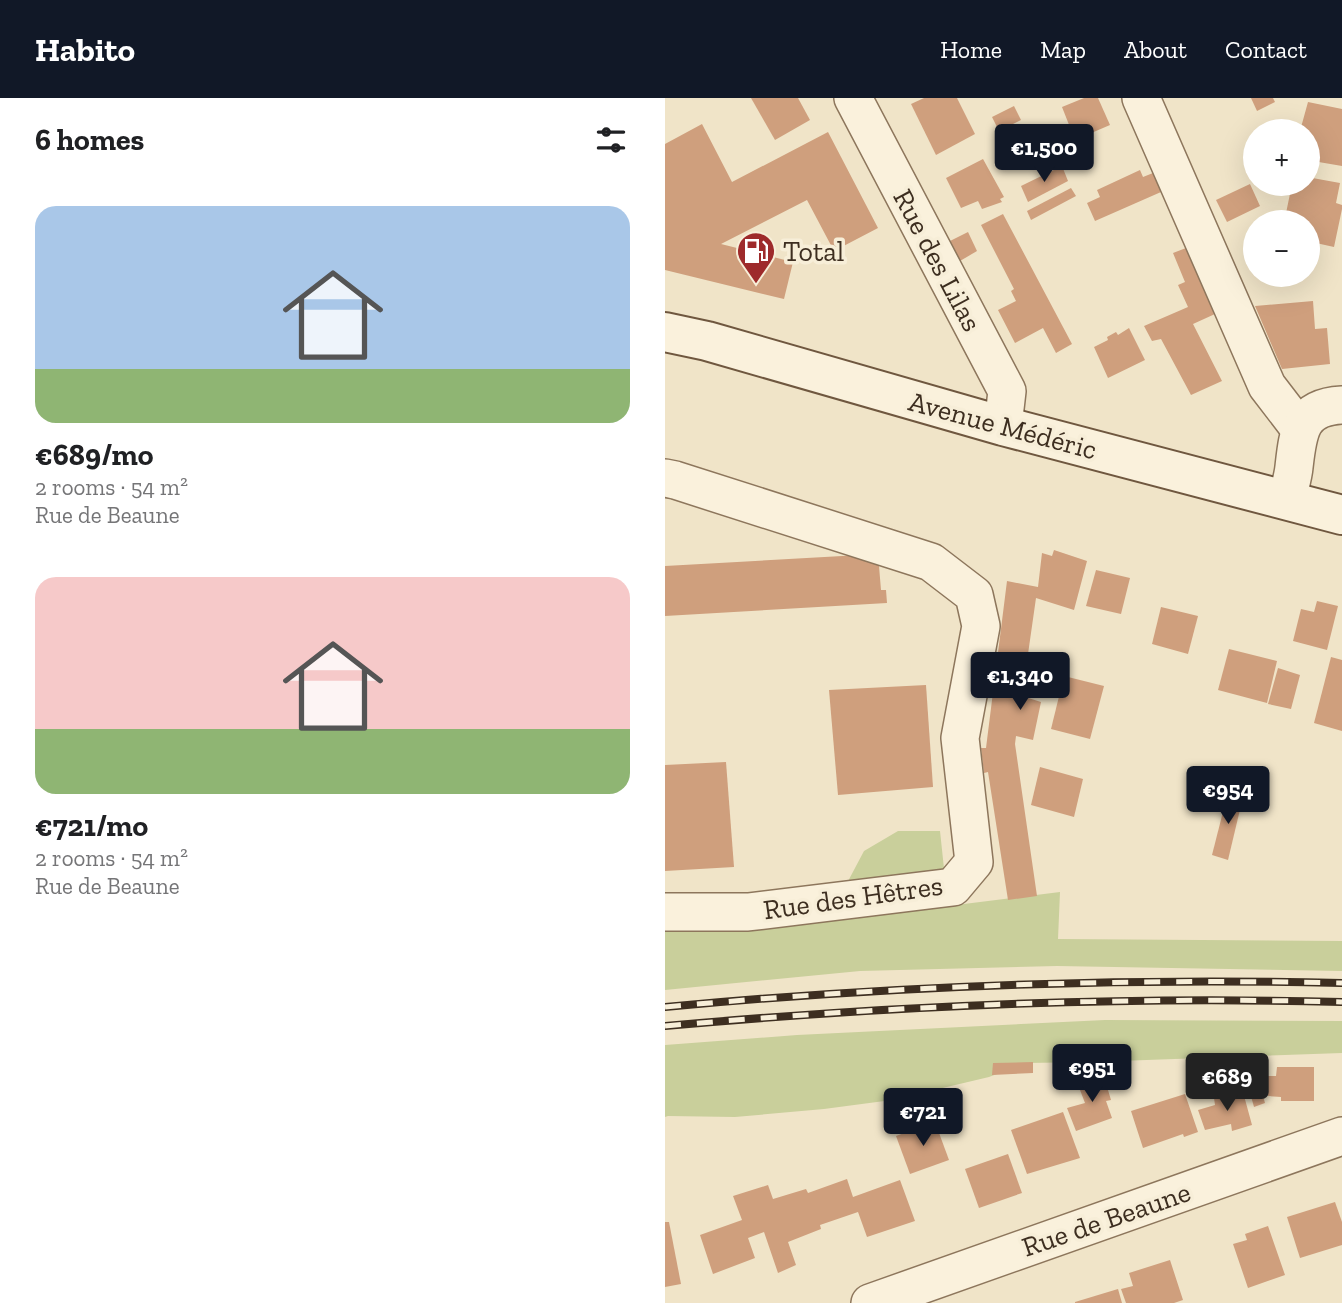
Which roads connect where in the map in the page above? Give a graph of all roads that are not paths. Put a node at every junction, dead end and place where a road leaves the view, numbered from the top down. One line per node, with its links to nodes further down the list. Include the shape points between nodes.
1 (853, 98): 5 (street, Rue des Lilas, via 1007,391)
2 (1141, 98): 6 (street, via 1267,386)
3 (665, 332): 5 (main road, Avenue Médéric)
4 (1342, 405): 6 (street, via 1313,412)
5 (1003, 426): 8 (main road, Avenue Médéric)
6 (1300, 429): 8 (street)
7 (665, 478): 10 (street, Rue des Hêtres, via 931,562 974,596 981,626 960,738 974,862 953,887 748,912)
8 (1287, 500): 9 (main road, Avenue Médéric)
9 (1342, 515)
10 (665, 912)
11 (1342, 1136): 12 (street, Rue de Beaune)
12 (870, 1303)

